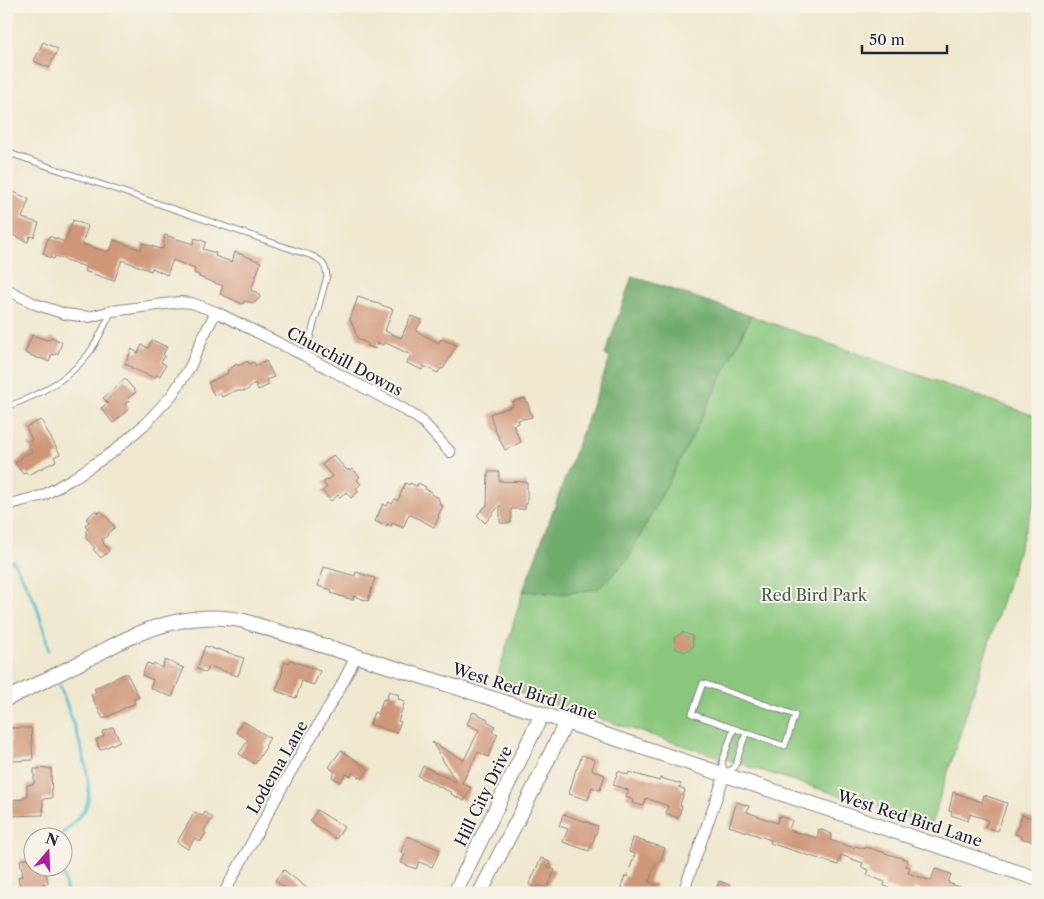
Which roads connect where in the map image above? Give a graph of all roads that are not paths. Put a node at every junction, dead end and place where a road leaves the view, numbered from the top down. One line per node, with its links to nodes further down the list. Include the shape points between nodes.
1 (6, 152): 5 (lane, via 321,260 327,276)
2 (6, 288): 3 (street, Churchill Downs, via 35,304 65,314 88,317)
3 (112, 311): 4 (street, Churchill Downs, via 180,302); 6 (lane, via 90,353 77,367 62,380 27,400)
4 (216, 312): 5 (street, Churchill Downs); 8 (street, via 177,388 144,425 114,451 44,495)
5 (305, 356): 7 (street, Churchill Downs, via 422,421)
6 (6, 407)
7 (450, 452)
8 (6, 503)
9 (356, 656): 10 (street, West Red Bird Lane, via 244,621 230,618 190,620 139,634); 11 (street, West Red Bird Lane); 17 (street, Lodema Lane)
10 (6, 700)
11 (542, 714): 12 (street, West Red Bird Lane); 18 (street, Hill City Drive)
12 (566, 722): 15 (street, West Red Bird Lane); 19 (street)
13 (734, 728): 14 (lane); 14 (lane, via 692,714 703,683 795,715 785,746); 15 (lane, via 722,762)
14 (746, 733): 15 (lane, via 735,766)
15 (724, 774): 16 (street, West Red Bird Lane); 20 (street)
16 (1038, 879)
17 (224, 893)
18 (455, 893)
19 (480, 893)
20 (683, 893)

